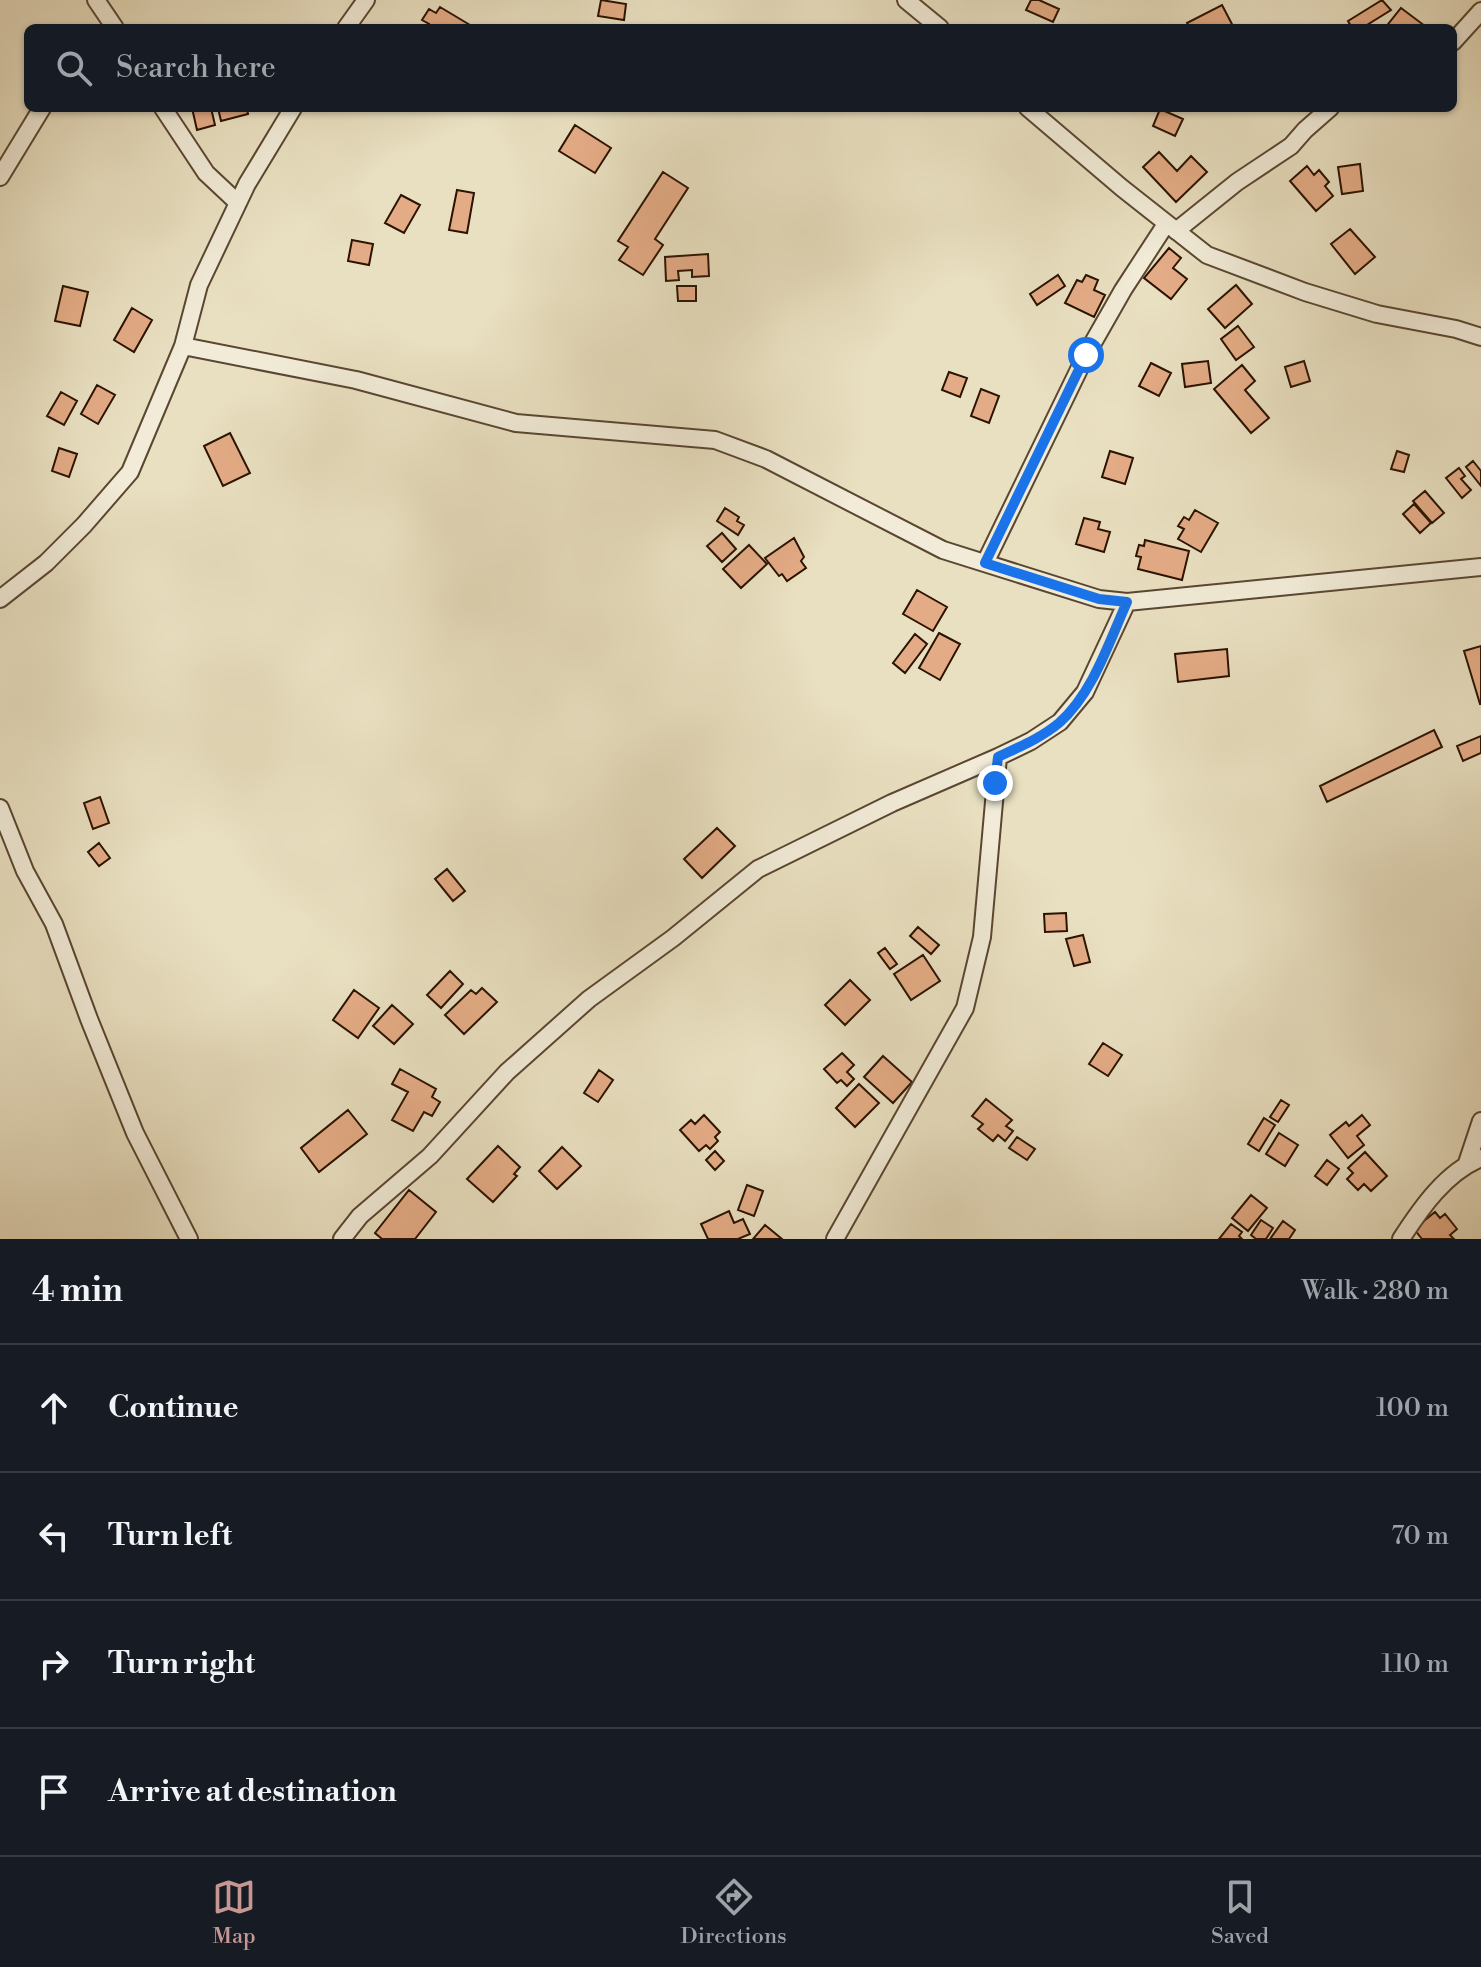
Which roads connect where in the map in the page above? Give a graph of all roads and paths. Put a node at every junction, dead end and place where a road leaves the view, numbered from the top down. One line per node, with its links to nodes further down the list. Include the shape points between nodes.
1 (96, 0): 5 (street)
2 (366, 0): 6 (street)
3 (914, 3): 7 (street)
4 (1481, 11): 8 (street)
5 (107, 24)
6 (349, 24)
7 (936, 24)
8 (1457, 38)
9 (40, 112): 14 (street)
10 (166, 112): 15 (street, via 206,173)
11 (291, 112): 15 (street)
12 (1033, 112): 16 (street)
13 (1325, 112): 16 (street, via 1291,146)
14 (0, 177)
15 (238, 203): 18 (street, via 199,285)
16 (1171, 227): 17 (street, via 1207,255 1305,292); 19 (street, via 1123,290 1086,355)
17 (1481, 337)
18 (183, 346): 19 (street, via 356,380 516,423 715,440 766,459 943,550); 21 (street, via 130,472 46,563)
19 (985, 563): 22 (street, via 1099,599)
20 (1481, 567): 22 (street)
21 (0, 599)
22 (1127, 602): 23 (street, via 1085,692 1060,722)
23 (998, 757): 28 (street, via 758,869 589,999 507,1072 430,1156 360,1216); 29 (street, via 982,937 965,1008)
24 (0, 808): 27 (street, via 54,924 135,1133)
25 (1481, 1121): 26 (street)
26 (1474, 1160): 30 (street, via 1432,1195)
27 (189, 1239)
28 (342, 1239)
29 (835, 1239)
30 (1401, 1239)

